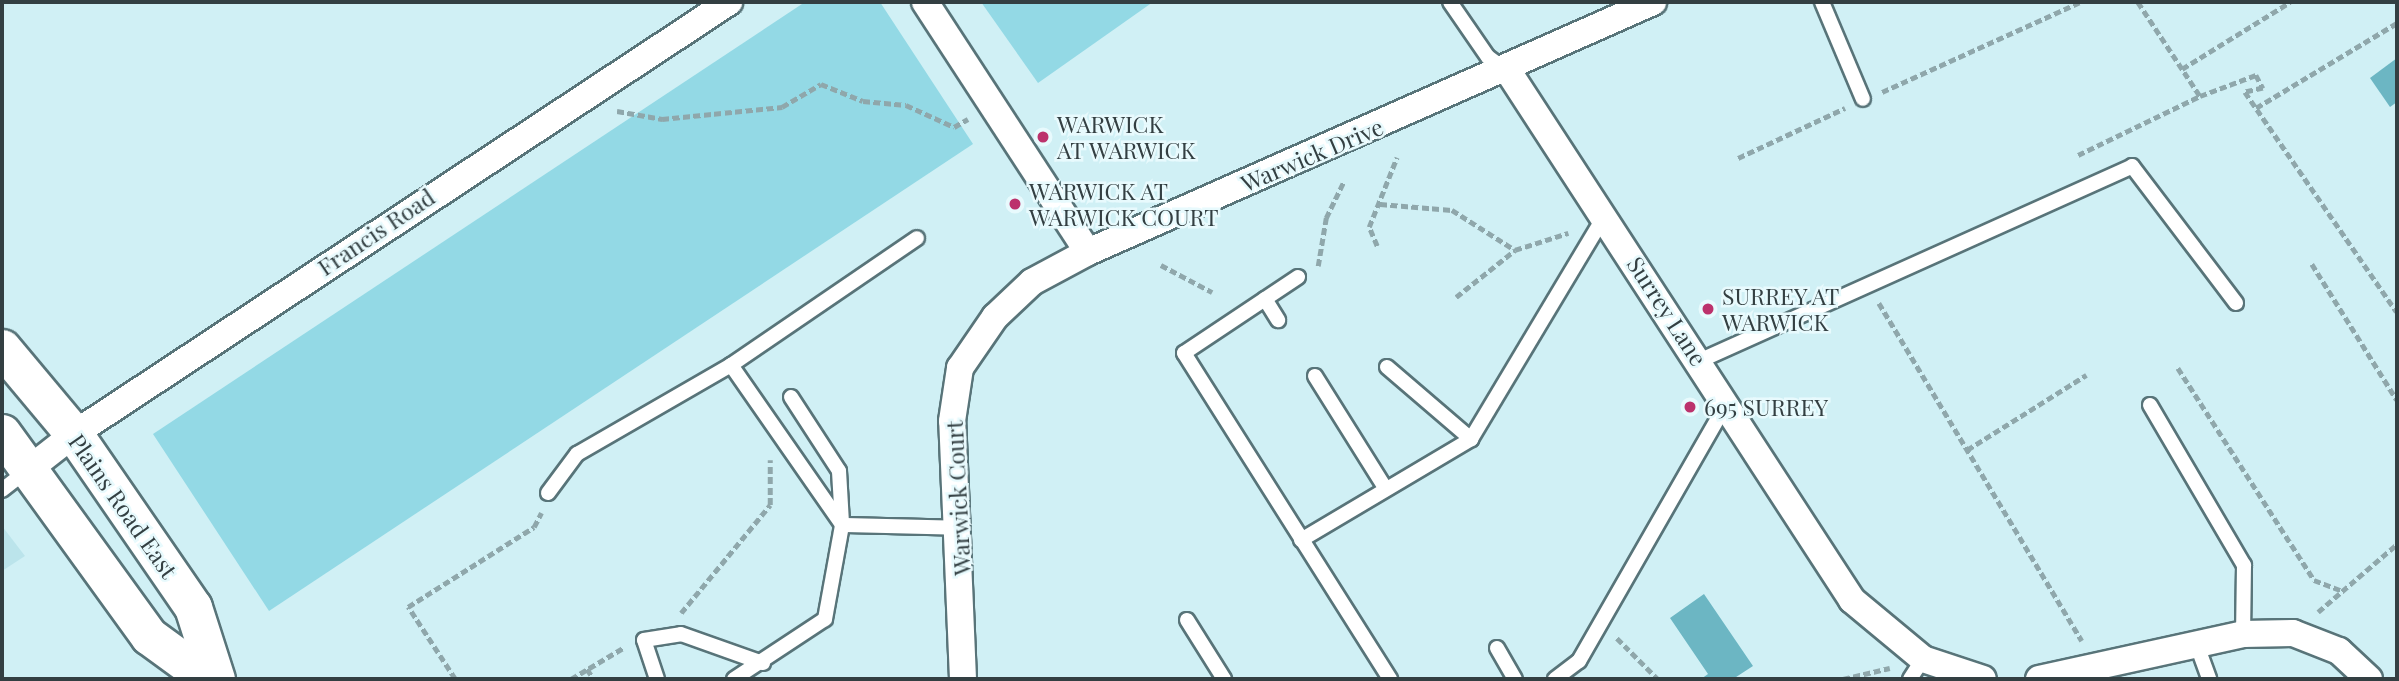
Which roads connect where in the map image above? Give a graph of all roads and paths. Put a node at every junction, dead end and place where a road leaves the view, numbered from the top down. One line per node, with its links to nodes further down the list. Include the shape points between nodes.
1 (729, 2): 14 (street, Francis Road)
2 (925, 2): 15 (street)
3 (1450, 2): 11 (lane, via 1488,57)
4 (1650, 2): 11 (street, Warwick Drive)
5 (1822, 2): 13 (lane)
6 (2080, 2): 13 (path)
7 (2138, 2): 10 (path)
8 (2290, 2): 10 (path)
9 (2397, 23): 16 (path)
10 (2182, 69): 12 (path)
11 (1508, 71): 22 (street, Surrey Lane); 27 (street, Warwick Drive)
12 (2200, 96): 16 (path, via 2256,75 2263,88 2245,92); 17 (path)
13 (1863, 99): 19 (path)
14 (571, 102): 15 (path, via 662,120 782,107 821,84 863,101 906,105 954,127); 51 (street, Francis Road)
15 (993, 107): 27 (street)
16 (2256, 108): 37 (path)
17 (2078, 155)
18 (1397, 157): 21 (path)
19 (1738, 158)
20 (1344, 181): 30 (path, via 1326,218)
21 (1380, 204): 25 (path, via 1369,227); 26 (path, via 1452,210)
22 (1605, 215): 40 (street, Surrey Lane); 52 (lane)
23 (1569, 233): 26 (path)
24 (917, 239): 41 (lane)
25 (1377, 246)
26 (1516, 250): 34 (path)
27 (1088, 252): 59 (street, Warwick Court, via 1032,282 995,317 960,368 952,421)
28 (2312, 264): 47 (path)
29 (1161, 265): 33 (path)
30 (1318, 267)
31 (1298, 277): 35 (lane)
32 (1868, 285): 36 (lane, via 2132,166); 40 (lane); 54 (path)
33 (1212, 292)
34 (1456, 297)
35 (1265, 299): 38 (lane); 60 (lane, via 1184,353)
36 (2236, 303)
37 (2397, 312)
38 (1278, 320)
39 (2, 348): 51 (main road, Plains Road East)
40 (1699, 361): 48 (street, Surrey Lane)
41 (731, 365): 53 (lane); 56 (lane, via 577,454)
42 (1387, 367): 52 (lane)
43 (2178, 368): 62 (path, via 2314,580)
44 (2086, 375): 54 (path)
45 (1315, 376): 57 (lane)
46 (791, 397): 58 (lane, via 839,471)
47 (2397, 400)
48 (1726, 404): 64 (lane); 74 (street, Surrey Lane, via 1852,600)
49 (2150, 405): 66 (lane, via 2244,565)
50 (2, 433): 55 (main road)
51 (74, 434): 55 (street, Francis Road); 76 (main road, Plains Road East, via 193,607)
52 (1471, 439): 57 (lane)
53 (790, 450): 58 (lane); 67 (path, via 766,462 770,505 681,609)
54 (1967, 450): 72 (path)
55 (15, 480): 75 (main road, via 149,636)
56 (551, 489): 77 (path, via 534,527 408,607)
57 (1386, 489): 60 (lane)
58 (842, 525): 59 (lane); 71 (lane, via 825,619)
59 (961, 528): 82 (street, Warwick Court)
60 (1301, 540): 84 (lane)
61 (2397, 544): 62 (path)
62 (2342, 591): 65 (path)
63 (1187, 620): 83 (lane)
64 (1601, 622): 86 (lane, via 1579,661); 87 (path)
65 (2293, 633): 66 (street); 92 (street, via 2339,652)
66 (2243, 634): 70 (street)
67 (681, 635): 68 (lane); 71 (lane)
68 (644, 640): 73 (path); 80 (lane)
69 (1497, 648): 85 (lane)
70 (2198, 648): 72 (street); 91 (lane)
71 (763, 663): 81 (lane)
72 (2098, 668): 90 (street)
73 (587, 669): 78 (path); 79 (path)
74 (1916, 669): 88 (path); 89 (street, Surrey Lane)
75 (208, 679)
76 (216, 679)
77 (455, 679)
78 (571, 679)
79 (594, 679)
80 (657, 679)
81 (734, 679)
82 (963, 679)
83 (1224, 679)
84 (1390, 679)
85 (1515, 679)
86 (1555, 679)
87 (1658, 679)
88 (1843, 679)
89 (1983, 679)
90 (2039, 679)
91 (2209, 679)
92 (2369, 679)

